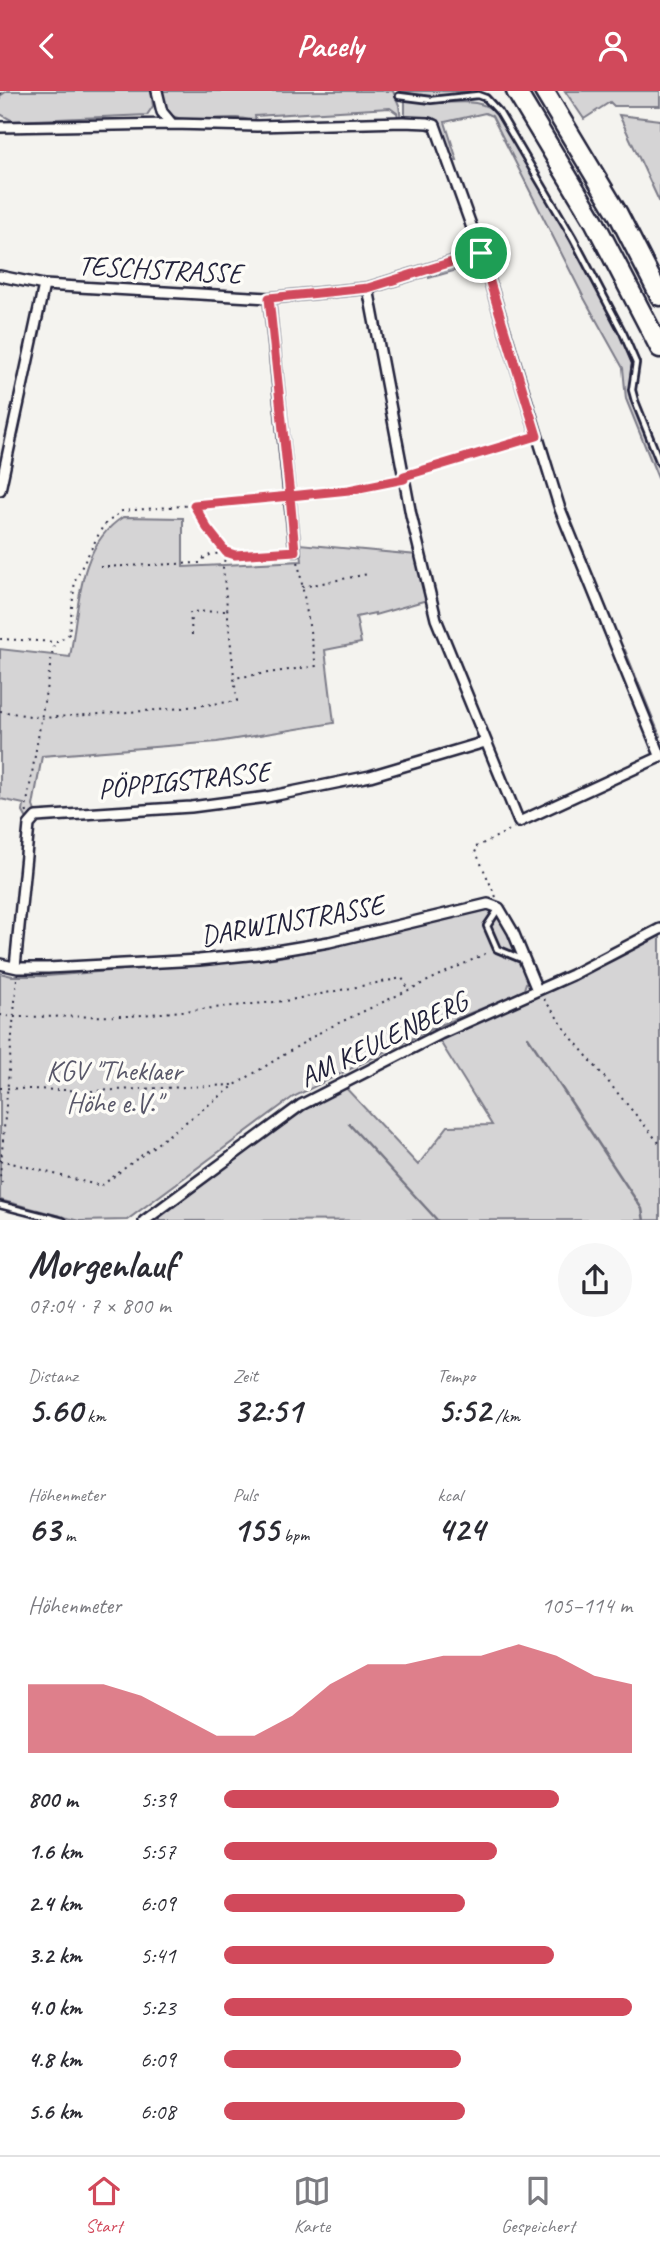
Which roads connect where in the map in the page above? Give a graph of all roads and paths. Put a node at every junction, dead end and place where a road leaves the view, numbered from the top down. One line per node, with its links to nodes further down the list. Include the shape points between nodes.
1 (5, 91): 5 (path)
2 (157, 91): 7 (street, via 162,112)
3 (516, 91): 15 (highway, via 594,221)
4 (544, 91): 13 (highway, via 618,214)
5 (0, 95)
6 (399, 96): 17 (lane, via 431,100 478,95 499,112 623,333 636,363 635,401)
7 (172, 124): 8 (street); 9 (street, via 428,123 438,129)
8 (0, 127)
9 (481, 253): 12 (street, TESCHSTRASSE); 16 (street)
10 (0, 276): 11 (street, TESCHSTRASSE)
11 (44, 285): 14 (street, TESCHSTRASSE); 19 (street)
12 (368, 288): 14 (street, TESCHSTRASSE); 18 (street)
13 (660, 296)
14 (269, 298): 20 (street)
15 (660, 348)
16 (537, 436): 18 (path); 35 (street, via 560,509)
17 (660, 463)
18 (404, 478): 20 (path); 34 (street, via 440,631)
19 (0, 490)
20 (290, 496): 21 (path); 22 (street)
21 (194, 505): 23 (path); 30 (path, via 122,511 103,526 75,580 69,634)
22 (295, 551): 23 (path); 26 (path)
23 (226, 552): 24 (path, via 206,556 200,563); 27 (path, via 223,567)
24 (100, 567)
25 (368, 574): 26 (path)
26 (301, 587): 31 (path, via 316,666)
27 (228, 611): 28 (path, via 190,612); 31 (path)
28 (192, 635)
29 (0, 639): 30 (path)
30 (54, 642): 33 (path)
31 (234, 678): 33 (path, via 237,701)
32 (0, 711): 33 (path)
33 (42, 718): 36 (path, via 26,809)
34 (485, 742): 36 (street, PÖPPIGSTRASSE, via 370,776 267,797 191,807 42,815); 37 (street)
35 (660, 756): 37 (street)
36 (31, 821): 43 (street)
37 (519, 822): 38 (path, via 474,849 496,895)
38 (496, 906): 40 (lane, via 487,926); 41 (street); 43 (street, DARWINSTRASSE, via 482,904 258,954 142,964)
39 (660, 929): 45 (street, AM KEULENBERG)
40 (497, 949): 41 (lane); 44 (path)
41 (524, 957): 45 (street)
42 (0, 964): 43 (street, DARWINSTRASSE)
43 (16, 967): 47 (path)
44 (409, 989): 47 (path, via 402,978 285,1001 131,1016); 48 (path, via 324,1030)
45 (537, 990): 51 (path); 56 (street, AM KEULENBERG, via 301,1105)
46 (0, 1014): 47 (path)
47 (13, 1017): 50 (path)
48 (235, 1085): 50 (path); 52 (path, via 101,1186)
49 (0, 1088): 50 (path)
50 (7, 1089): 52 (path)
51 (660, 1144)
52 (1, 1160): 53 (path)
53 (2, 1183)
54 (0, 1205): 55 (lane)
55 (64, 1220)
56 (144, 1220)

